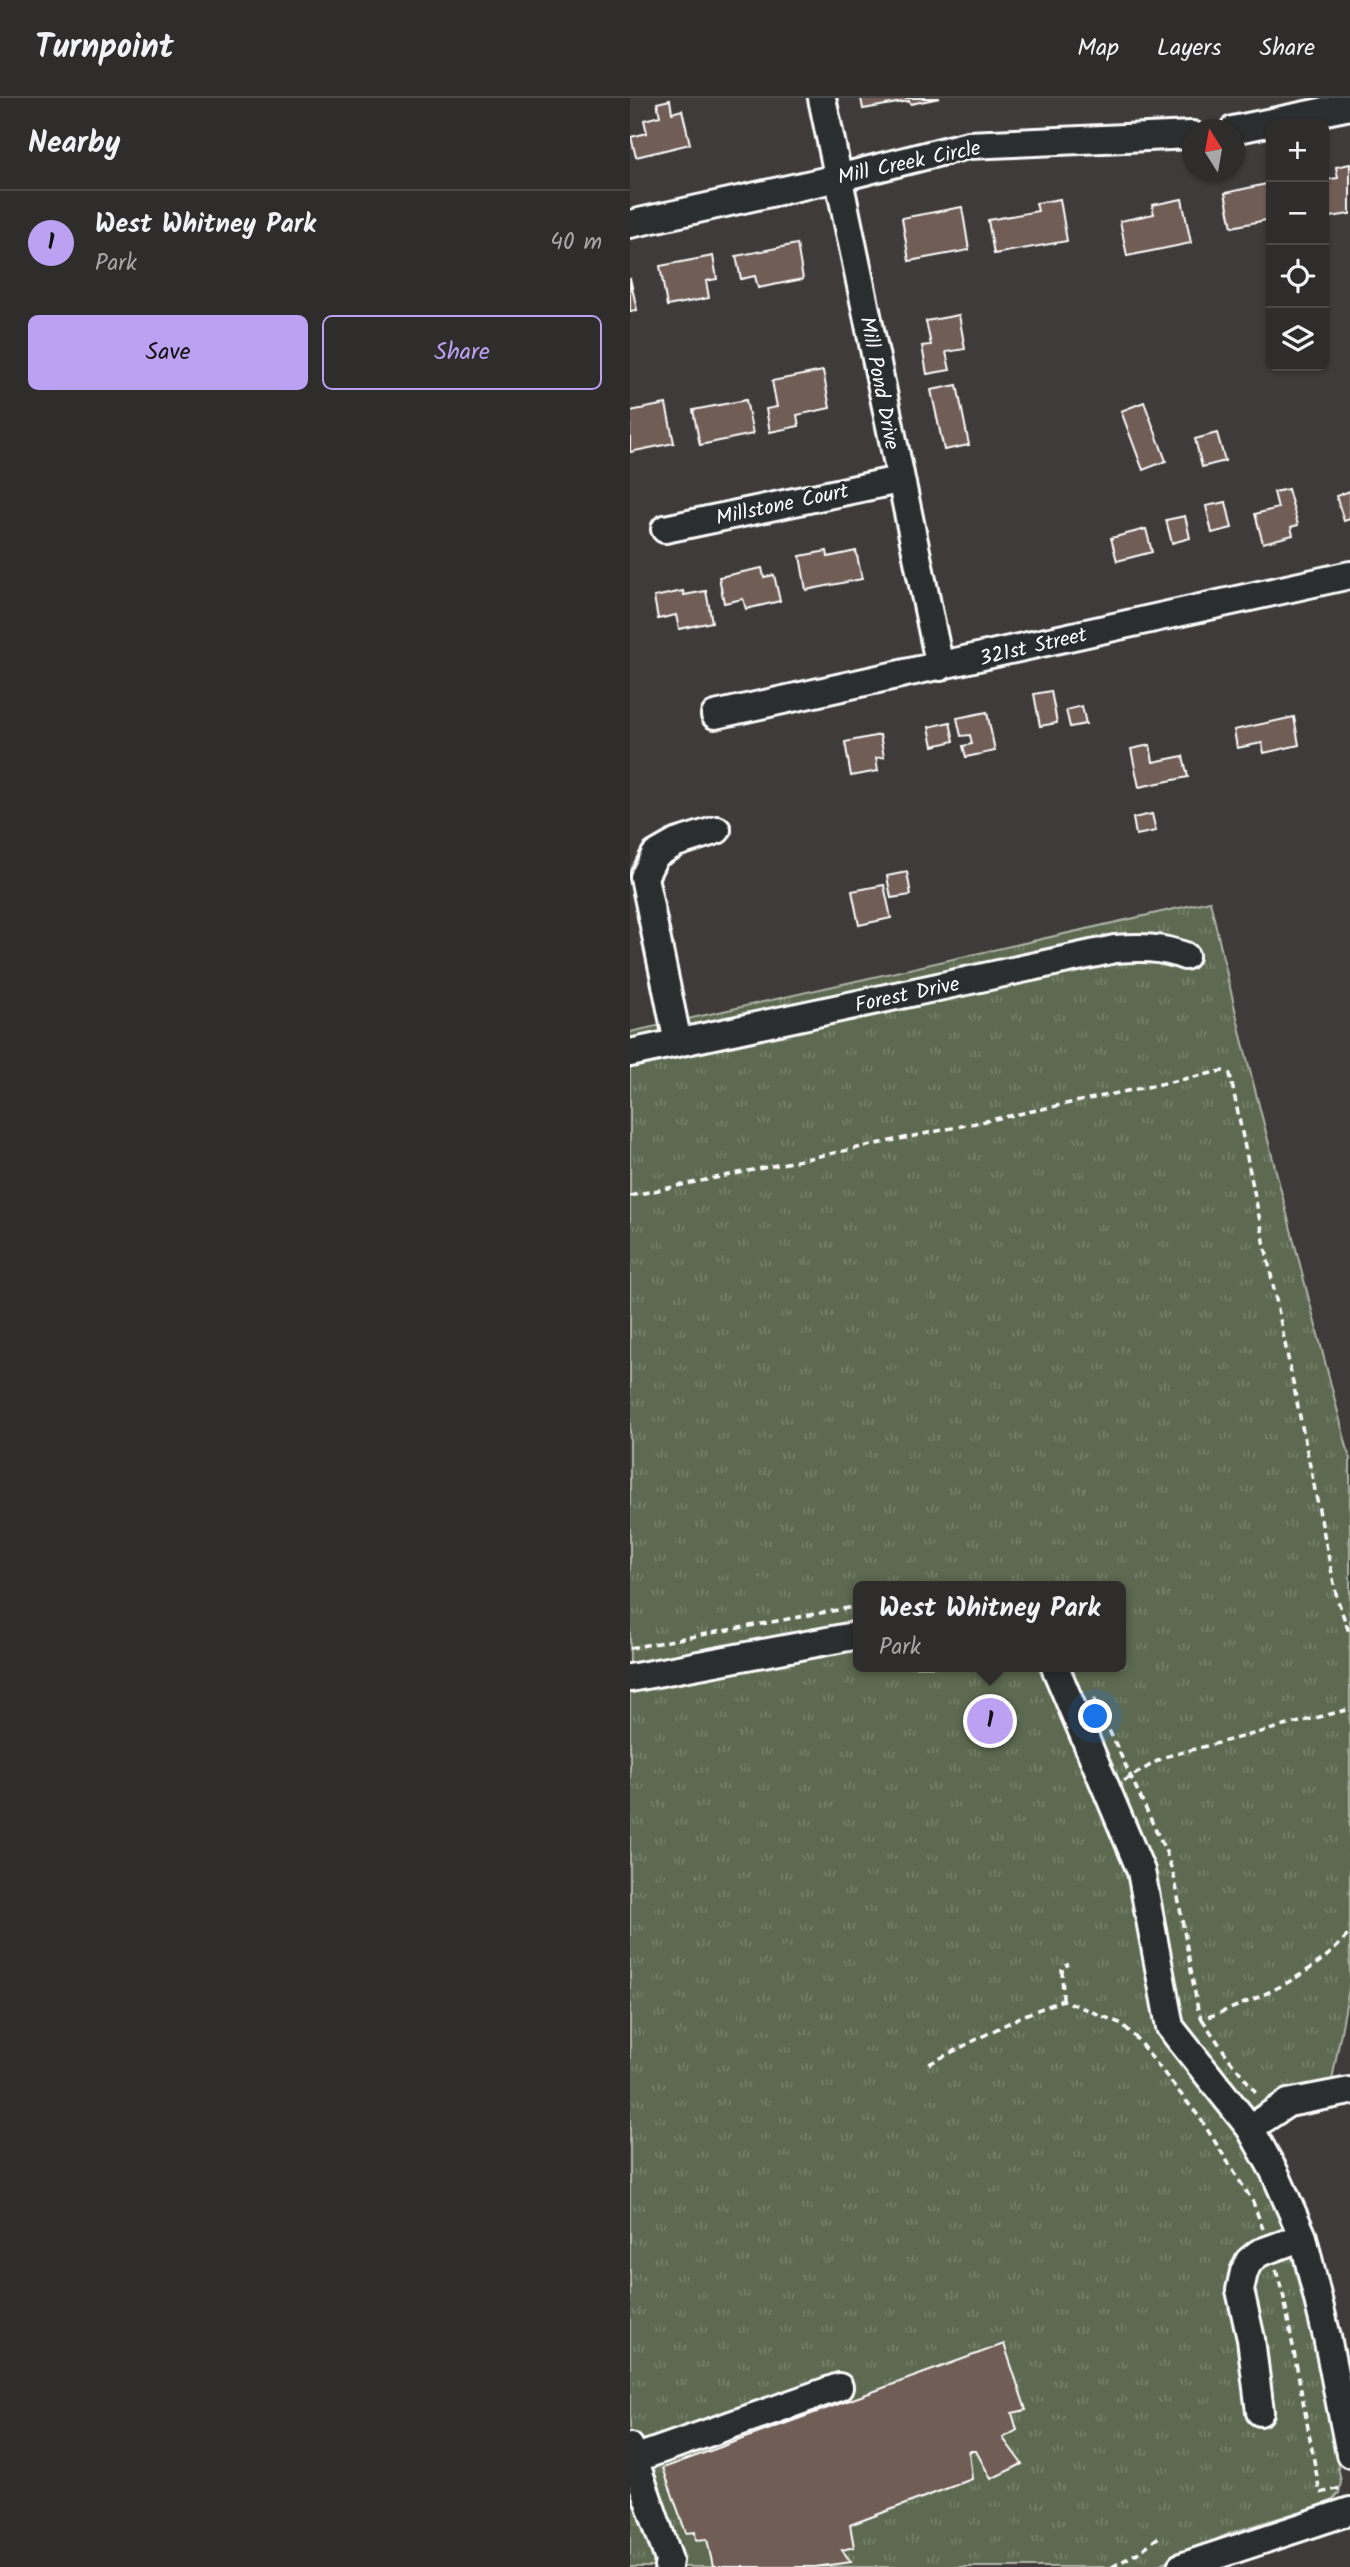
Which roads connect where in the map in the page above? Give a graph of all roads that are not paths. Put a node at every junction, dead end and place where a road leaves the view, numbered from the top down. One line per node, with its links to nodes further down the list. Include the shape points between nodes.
1 (822, 98): 5 (street, Mill Pond Drive)
2 (1350, 106): 3 (street)
3 (1245, 128)
4 (1182, 135): 5 (street, Mill Creek Circle, via 968,145)
5 (838, 178): 6 (street, Mill Creek Circle); 7 (street, Mill Pond Drive)
6 (630, 224)
7 (899, 480): 8 (street, Millstone Court); 10 (street, Mill Pond Drive)
8 (665, 529)
9 (1350, 575): 10 (street, 321st Street)
10 (940, 667): 11 (street, 321st Street)
11 (715, 715)
12 (717, 830): 14 (street, via 655,855 644,877)
13 (1185, 956): 14 (street, Forest Drive, via 1140,947 1115,949)
14 (678, 1043): 15 (street, Forest Drive)
15 (630, 1053)
16 (853, 1636): 18 (street)
17 (1057, 1672): 20 (street, via 1141,1871 1170,2027)
18 (630, 1678)
19 (1350, 2091): 20 (street, via 1288,2102)
20 (1250, 2128): 21 (street)
21 (1303, 2237): 23 (street, via 1249,2261 1240,2290); 25 (street)
22 (839, 2387): 24 (street)
23 (1260, 2413)
24 (632, 2453): 27 (street)
25 (1350, 2454)
26 (1346, 2499): 28 (street)
27 (668, 2567)
28 (1181, 2567)

